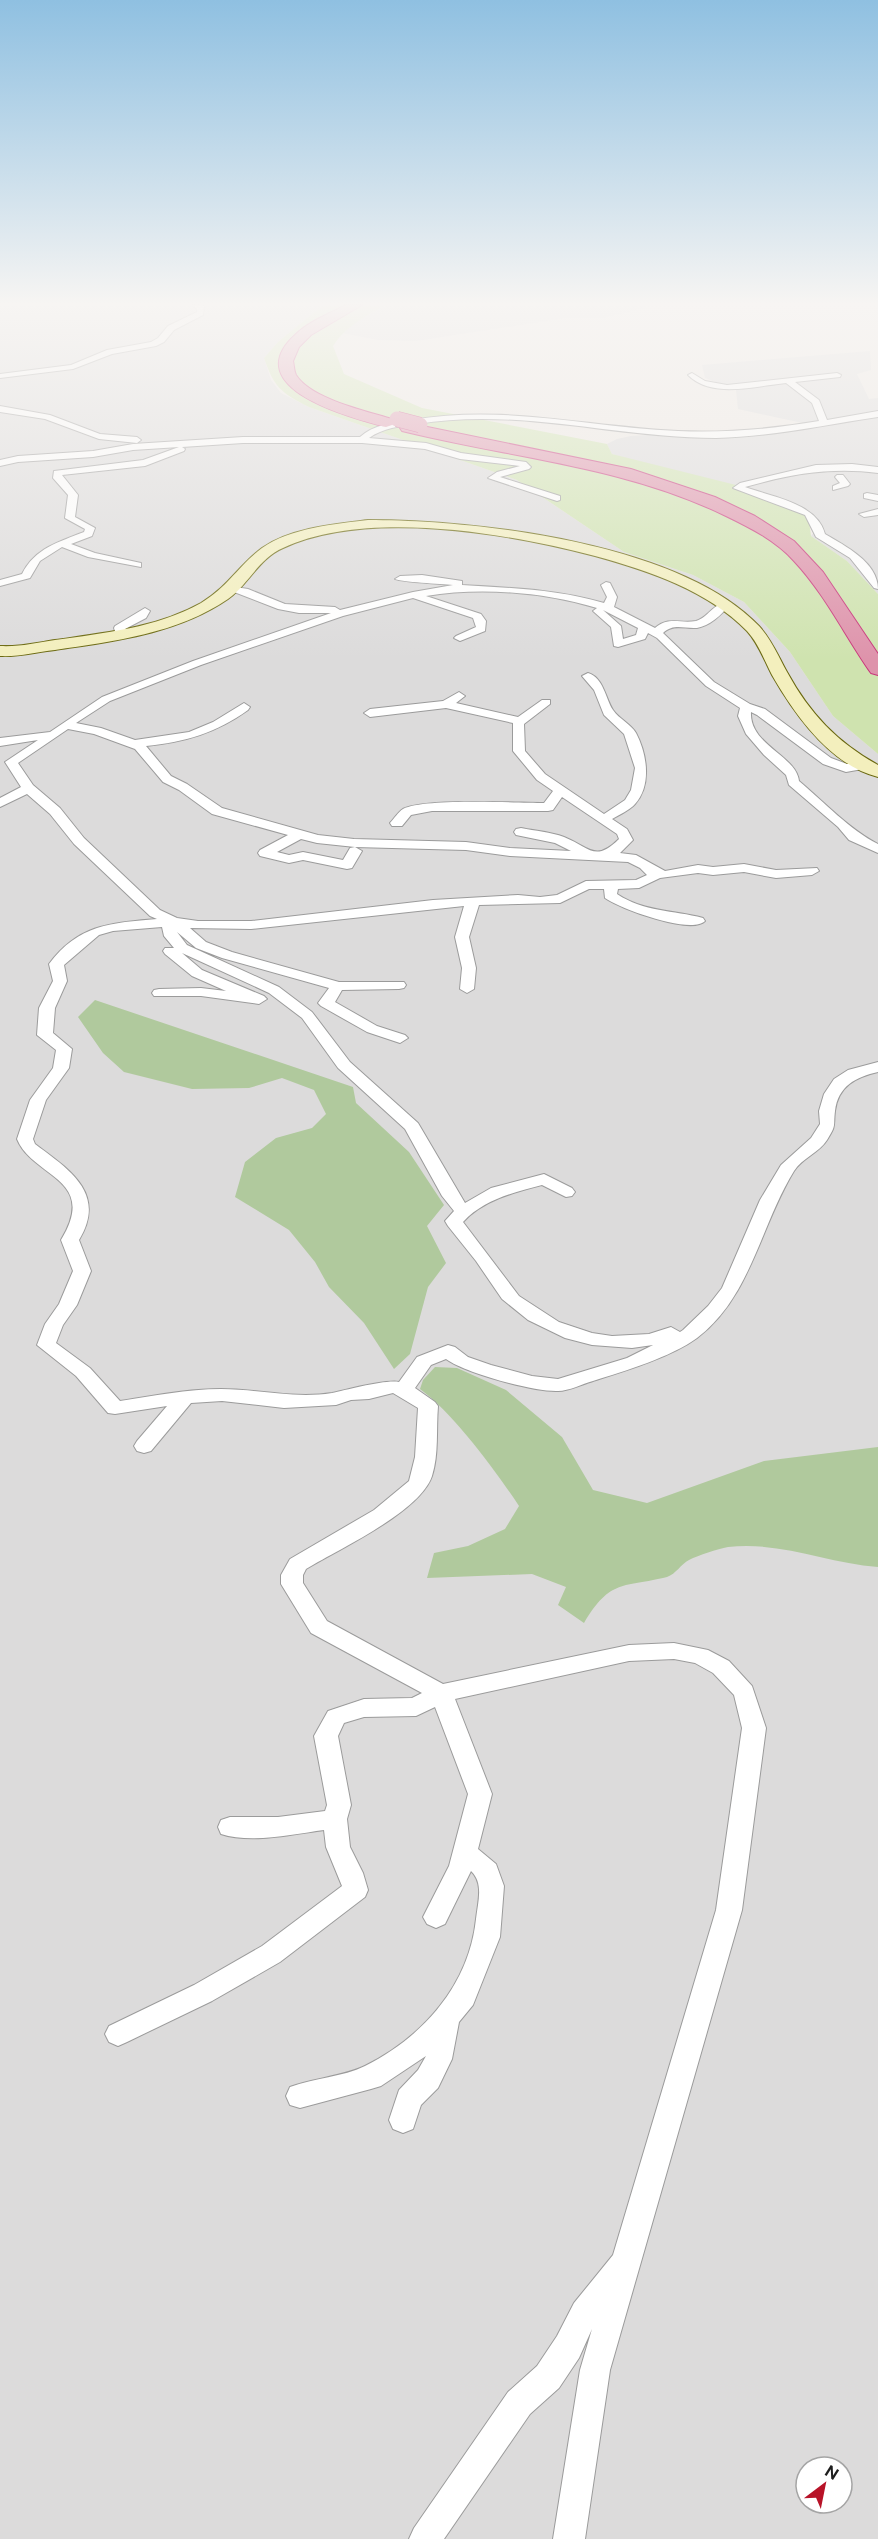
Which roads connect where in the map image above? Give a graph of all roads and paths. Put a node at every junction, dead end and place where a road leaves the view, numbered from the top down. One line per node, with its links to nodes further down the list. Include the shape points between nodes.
1 (65, 423): 8 (street, via 104,437)
2 (404, 423): 7 (street, via 381,429)
3 (408, 423): 37 (highway, via 625,472 693,494 738,514 765,529 807,562)
4 (409, 423): 35 (highway, via 645,470 763,516 818,560)
5 (594, 423): 6 (street, via 715,435)
6 (814, 423)
7 (362, 440): 8 (street); 13 (street, via 426,446 460,456 522,464 526,467 493,478)
8 (190, 443): 9 (street); 17 (street, via 145,463 57,473 75,495 70,518 90,528 89,534)
9 (0, 463)
10 (874, 474): 11 (street, via 840,477 845,484); 22 (street, via 852,467 816,468 738,488 808,513 820,535 854,556)
11 (836, 488)
12 (867, 496): 14 (street)
13 (557, 498)
14 (878, 498)
15 (878, 512): 16 (street)
16 (864, 514)
17 (62, 544): 18 (street); 20 (street, via 46,549 26,576)
18 (136, 565)
19 (400, 579): 24 (street, via 450,581)
20 (0, 583)
21 (606, 585): 28 (street, via 612,597)
22 (878, 586)
23 (233, 588): 27 (main road, via 265,552 293,537 338,527 412,524 509,535 604,554 692,585); 30 (street, via 296,610); 33 (main road, via 193,612)
24 (479, 589): 25 (street); 26 (street)
25 (413, 595): 30 (street); 34 (street, via 482,621 480,629)
26 (578, 599): 28 (street); 31 (street, via 616,626 618,644 640,637)
27 (724, 605): 32 (street, via 705,623 664,624); 51 (main road, via 761,638 820,733)
28 (608, 608): 31 (street)
29 (145, 611): 33 (street, via 119,628)
30 (351, 611): 46 (street, via 261,639 106,699)
31 (644, 627): 32 (street)
32 (656, 633): 43 (street, via 690,657 710,684)
33 (121, 635): 36 (main road, via 18,653)
34 (460, 638)
35 (878, 642)
36 (0, 651)
37 (878, 669)
38 (588, 676): 55 (street, via 599,689 608,712 630,733 641,768 630,802)
39 (459, 696): 41 (street)
40 (546, 702): 45 (street)
41 (446, 704): 44 (street); 45 (street)
42 (244, 707): 49 (street, via 194,736)
43 (746, 707): 51 (street, via 761,712 826,761 846,768); 59 (street, via 742,714 746,728 792,774 793,782 854,837)
44 (370, 713)
45 (520, 721): 53 (street, via 519,751 541,777)
46 (66, 725): 47 (street); 49 (street, via 97,730)
47 (54, 734): 48 (street); 50 (street)
48 (0, 742)
49 (135, 744): 58 (street, via 167,779 217,811)
50 (5, 763): 52 (street)
51 (871, 768)
52 (28, 788): 54 (street); 68 (street, via 155,913)
53 (560, 791): 55 (street); 56 (street, via 548,807 432,807 407,812)
54 (0, 803)
55 (604, 819): 62 (street, via 622,832 626,840)
56 (397, 823)
57 (521, 832): 61 (street, via 559,840)
58 (300, 834): 60 (street, via 265,853 347,864); 61 (street, via 354,843 466,846)
59 (878, 849)
60 (355, 851)
61 (590, 856): 62 (street)
62 (605, 856): 63 (street, via 631,858)
63 (650, 870): 64 (street, via 664,875 698,869 744,868 776,874); 65 (street, via 656,876 639,884)
64 (812, 871)
65 (611, 885): 66 (street, via 586,885 560,899); 67 (street, via 610,895 621,904)
66 (473, 901): 68 (street, via 251,926); 71 (street, via 462,937 469,968)
67 (698, 921)
68 (174, 922): 70 (street, via 201,945 227,956); 72 (street, via 157,933 165,946 197,973 259,999 201,992); 76 (street, via 169,928 171,936 182,948 274,990 307,1015 344,1065 412,1126); 81 (street, via 94,932 56,964 60,981 47,1008 45,1035 64,1049 61,1068 38,1100 25,1139 70,1182 81,1199 81,1227 70,1240 70,1248 82,1271 46,1345 83,1372 115,1408)
69 (399, 985): 70 (street)
70 (338, 986): 73 (street, via 326,1003 372,1029)
71 (467, 988)
72 (159, 993)
73 (400, 1038)
74 (878, 1067): 77 (street, via 854,1073 840,1082 829,1103 828,1124 818,1141 789,1165 769,1200 730,1289)
75 (566, 1192): 76 (street, via 544,1179 497,1192)
76 (463, 1211): 78 (street, via 454,1221 458,1231 517,1304 587,1340)
77 (708, 1317): 78 (street); 79 (street, via 690,1334 634,1362)
78 (654, 1341): 79 (street, via 628,1355 597,1362 579,1372)
79 (574, 1381): 80 (street, via 560,1385 532,1382 461,1361 448,1351 424,1361)
80 (404, 1390): 81 (street, via 393,1386 336,1399 284,1402 222,1395); 83 (street, via 428,1406 424,1461 418,1484 402,1501 298,1564 292,1584 319,1627)
81 (185, 1398): 82 (street)
82 (144, 1446)
83 (441, 1693): 84 (street, via 416,1707 364,1708 336,1718 326,1736 339,1805); 86 (street, via 480,1794); 92 (street, via 629,1653 674,1651 700,1656 721,1667 744,1692 754,1728 729,1910)
84 (335, 1819): 85 (street, via 278,1827); 89 (street, via 338,1847 356,1890 271,1954 203,1993)
85 (230, 1827)
86 (465, 1852): 87 (street); 88 (street, via 487,1871 492,1886 487,1937 464,1997)
87 (436, 1917)
88 (446, 2018): 90 (street, via 425,2042 371,2077); 91 (street, via 439,2059 428,2079 409,2099)
89 (118, 2034)
90 (300, 2096)
91 (403, 2120)
92 (627, 2258): 93 (street, via 584,2313 548,2377 519,2403); 94 (street, via 596,2370)
93 (425, 2539)
94 (569, 2539)

